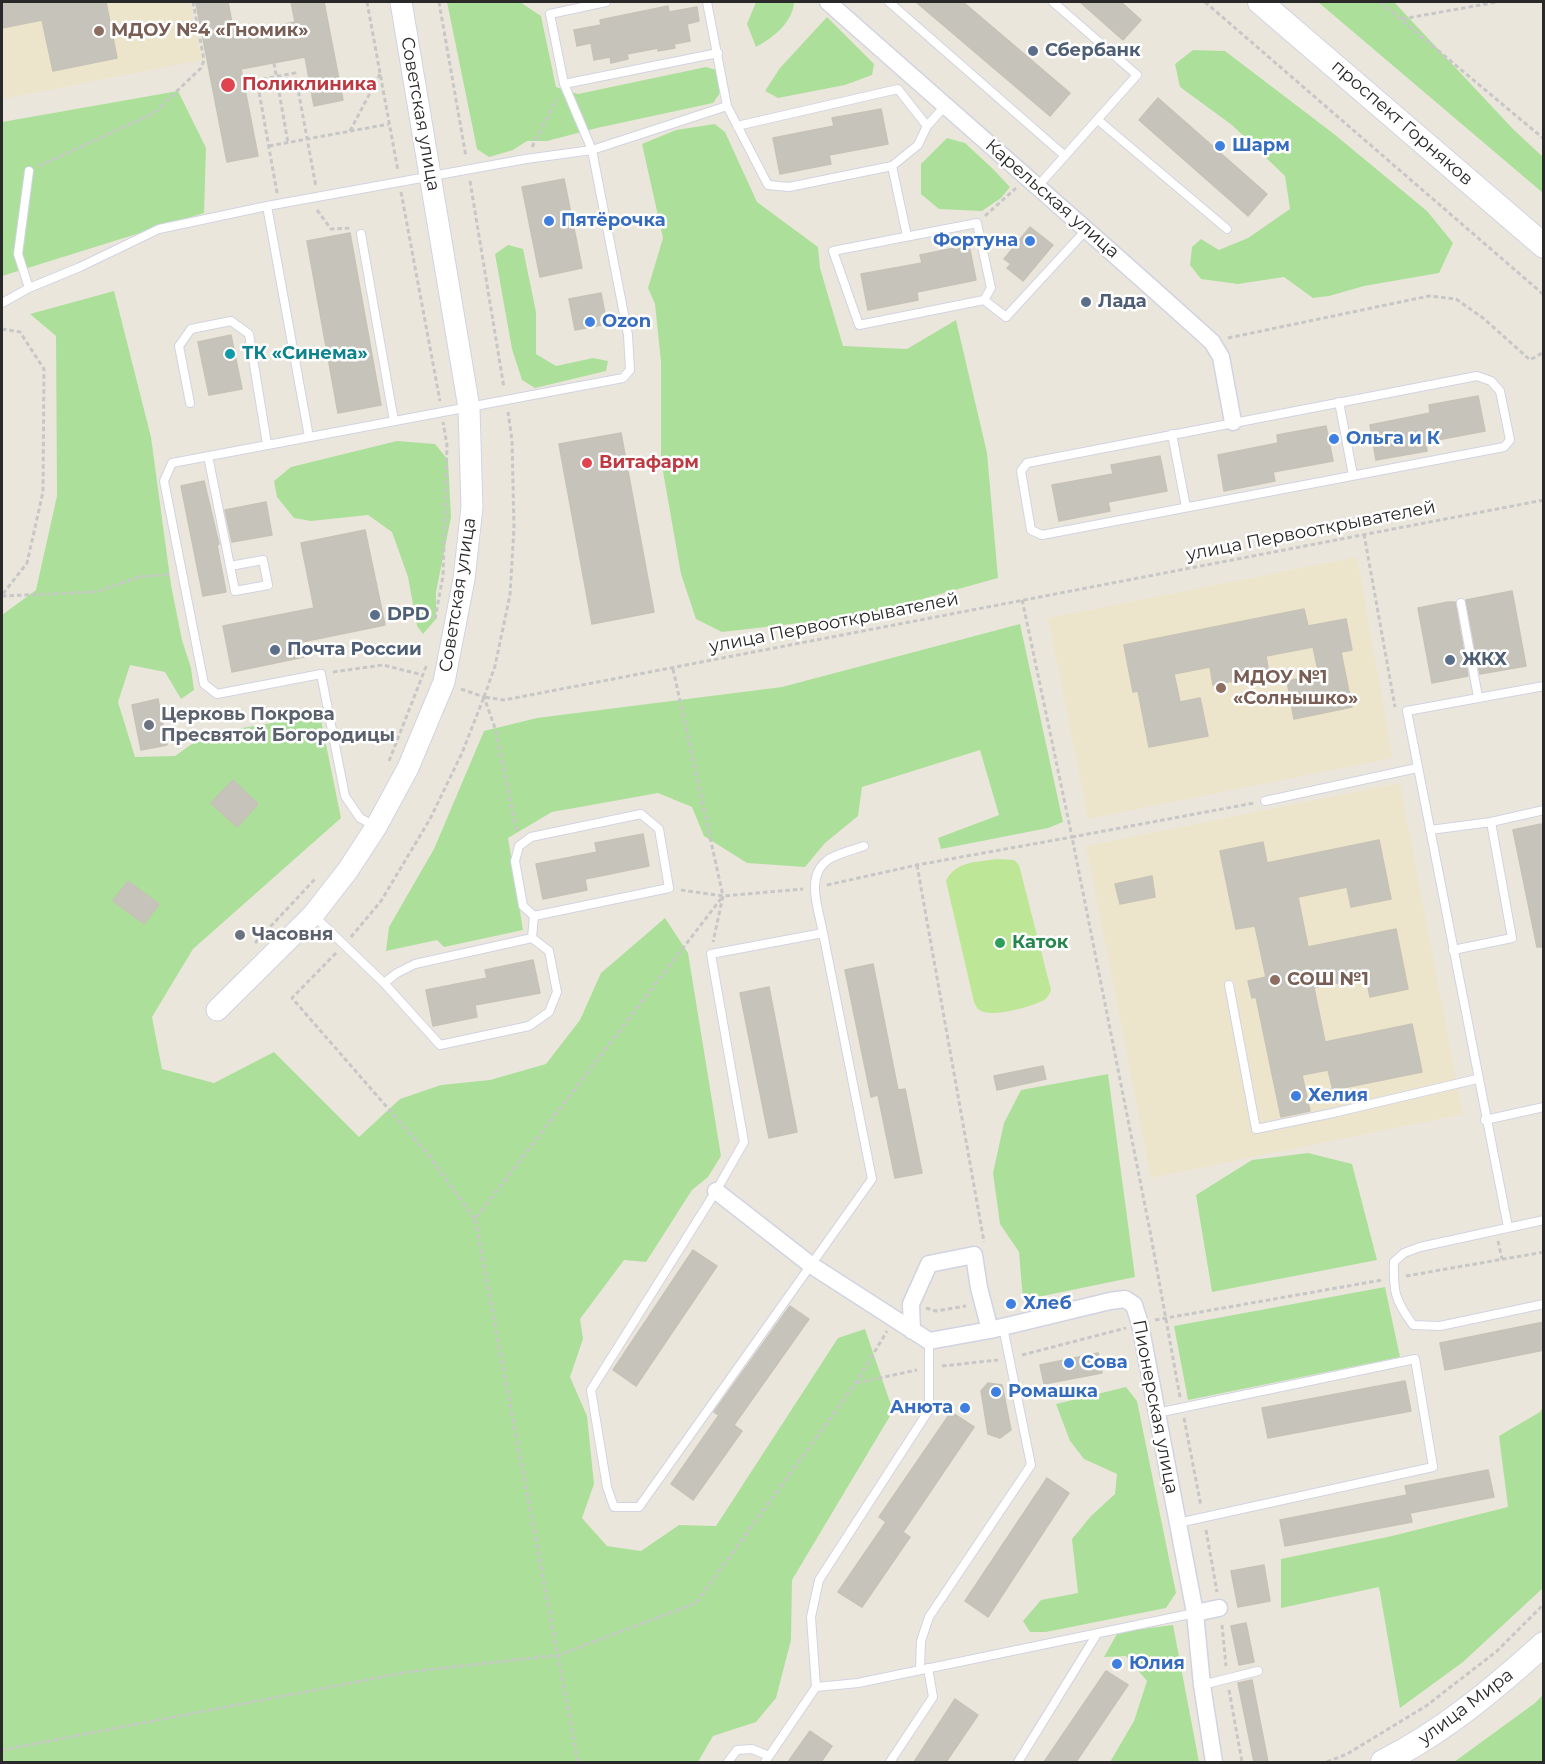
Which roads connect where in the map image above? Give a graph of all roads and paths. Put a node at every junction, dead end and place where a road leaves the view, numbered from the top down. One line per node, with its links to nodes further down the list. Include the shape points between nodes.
1 (193, 2): 36 (path, via 204,60 201,68 154,113)
2 (367, 2): 17 (path)
3 (401, 2): 37 (street, Советская улица)
4 (439, 2): 35 (path)
5 (606, 2): 19 (lane, via 550,14)
6 (707, 2): 15 (lane)
7 (828, 2): 21 (street, Карельская улица)
8 (889, 2): 32 (lane)
9 (1053, 2): 22 (lane, via 1137,75)
10 (1205, 2): 50 (path)
11 (1260, 2): 48 (main road, проспект Горняков)
12 (1380, 2): 14 (path)
13 (1497, 2): 14 (path)
14 (1401, 20): 27 (path)
15 (718, 53): 19 (lane); 20 (lane)
16 (274, 63): 18 (path)
17 (380, 74): 23 (path); 26 (path)
18 (277, 76): 28 (path, via 295,73); 29 (path); 30 (path, via 257,80)
19 (564, 84): 31 (lane); 33 (path)
20 (727, 106): 24 (lane); 31 (lane)
21 (945, 106): 25 (lane); 38 (street, Карельская улица)
22 (1098, 120): 32 (lane); 45 (lane)
23 (389, 124): 26 (path); 39 (path)
24 (737, 126): 25 (lane, via 898,89); 34 (lane, via 768,185 789,187)
25 (927, 126): 34 (lane, via 918,145)
26 (350, 131): 28 (path)
27 (1544, 139)
28 (307, 140): 29 (path); 40 (path)
29 (288, 143): 30 (path)
30 (269, 146): 41 (path)
31 (592, 150): 33 (lane); 56 (lane, via 628,335 630,370 623,378)
32 (1065, 156): 38 (lane)
33 (526, 159): 35 (lane)
34 (892, 166): 47 (lane)
35 (468, 169): 37 (lane); 56 (path)
36 (29, 171): 49 (lane, via 18,254)
37 (431, 177): 39 (lane); 59 (street, Советская улица)
38 (1033, 181): 43 (path); 44 (street, Карельская улица)
39 (399, 182): 40 (lane); 60 (path)
40 (313, 198): 41 (lane); 46 (path, via 332,229 349,227)
41 (279, 204): 42 (lane)
42 (267, 206): 49 (lane, via 159,229); 64 (lane)
43 (977, 223): 47 (lane); 51 (lane, via 991,288)
44 (1088, 229): 51 (lane, via 1006,317); 54 (street, Карельская улица)
45 (1227, 229)
46 (361, 234): 61 (lane)
47 (907, 236): 51 (lane, via 833,251 860,324)
48 (1544, 246)
49 (29, 288): 52 (lane)
50 (1544, 295)
51 (984, 300)
52 (2, 303)
53 (2, 329): 72 (path, via 20,332 44,369 43,492 27,563)
54 (1212, 342): 55 (path, via 1429,296 1456,299 1530,360); 62 (street, Карельская улица, via 1221,357)
55 (1544, 352)
56 (506, 400): 59 (lane); 82 (path, via 512,440 514,528 510,595 495,666)
57 (1339, 402): 62 (lane); 67 (lane); 67 (lane, via 1477,376 1491,381 1500,391 1510,440 1504,447)
58 (190, 403): 65 (lane, via 179,346 191,329 231,321 249,334)
59 (469, 408): 60 (lane); 80 (street, Советская улица, via 472,507 464,579)
60 (442, 413): 61 (lane); 75 (path, via 447,445 443,576)
61 (394, 421): 64 (lane)
62 (1233, 422): 63 (lane)
63 (1172, 434): 69 (lane); 69 (lane, via 1027,463 1021,471 1031,530 1042,536)
64 (309, 437): 65 (lane)
65 (267, 444): 66 (lane)
66 (208, 456): 70 (lane); 71 (lane, via 172,463 164,481)
67 (1353, 475): 69 (lane)
68 (1544, 500): 73 (path, улица Первооткрывателей)
69 (1186, 507)
70 (230, 566): 70 (lane, via 235,591 268,585 263,560)
71 (182, 572): 72 (path, via 139,577 96,592); 78 (lane, via 204,684 217,694)
72 (2, 595)
73 (1022, 599): 77 (path, улица Первооткрывателей); 92 (path)
74 (1461, 603): 83 (lane)
75 (433, 630)
76 (427, 662): 79 (path)
77 (673, 669): 82 (path, улица Первооткрывателей, via 504,700); 98 (path)
78 (321, 674): 79 (path, via 383,665); 90 (lane, via 345,796 360,818)
79 (423, 675): 84 (path)
80 (444, 682): 82 (path, улица Первооткрывателей); 90 (street, Советская улица, via 408,768)
81 (1544, 686): 83 (lane)
82 (484, 697): 89 (path, via 496,731); 104 (path, via 430,819 381,900)
83 (1478, 697): 85 (lane, via 1407,711)
84 (386, 766)
85 (1417, 768): 86 (lane); 91 (lane)
86 (1264, 801): 92 (path)
87 (1544, 810): 88 (lane)
88 (1491, 822): 91 (lane); 105 (lane, via 1512,938)
89 (515, 824)
90 (376, 826): 99 (street, Советская улица)
91 (1430, 830): 105 (lane)
92 (1072, 837): 94 (path); 124 (path)
93 (864, 846): 97 (lane, via 828,860 815,875)
94 (917, 866): 97 (path); 117 (path)
95 (322, 872): 103 (path)
96 (669, 888): 98 (path); 100 (lane); 100 (lane, via 658,829 641,814 630,816 531,837 519,846 514,861 523,906)
97 (814, 888): 98 (path); 101 (lane)
98 (723, 896): 106 (path); 114 (path)
99 (313, 915): 104 (lane); 109 (street, Советская улица)
100 (534, 916): 102 (lane)
101 (823, 933): 106 (lane); 119 (lane, via 872,1179)
102 (532, 938): 107 (lane, via 415,964); 107 (lane, via 549,951 557,992 549,1012 529,1026 440,1045)
103 (254, 944)
104 (344, 945): 107 (lane); 114 (path, via 292,998 426,1152)
105 (1453, 950): 110 (lane)
106 (711, 954): 113 (lane, via 744,1142)
107 (384, 983)
108 (1229, 986): 110 (lane, via 1256,1129)
109 (217, 1010)
110 (1477, 1079): 112 (lane)
111 (1544, 1107): 112 (lane)
112 (1485, 1120): 116 (lane)
113 (716, 1191): 119 (street); 119 (lane, via 591,1390 607,1487 614,1507 639,1508)
114 (475, 1219): 142 (path)
115 (1544, 1220): 116 (lane)
116 (1508, 1227): 120 (lane, via 1404,1253 1394,1262)
117 (985, 1247)
118 (1544, 1252): 120 (path)
119 (811, 1265): 125 (street)
120 (1394, 1278): 123 (lane, via 1398,1303 1413,1325 1440,1326); 124 (path)
121 (979, 1288): 122 (path, via 971,1306 936,1311); 122 (street, via 974,1254 929,1264); 127 (street)
122 (911, 1304): 128 (street)
123 (1544, 1304)
124 (1164, 1318): 126 (path); 133 (path)
125 (894, 1320): 128 (street); 132 (path)
126 (1140, 1324): 127 (street, Пионерская улица, via 1134,1305 1125,1299); 130 (path); 134 (street, Пионерская улица)
127 (996, 1328): 129 (street, Пионерская улица); 130 (lane)
128 (912, 1331): 129 (street)
129 (929, 1341): 131 (lane)
130 (1010, 1358): 131 (path); 143 (lane, via 1031,1465 929,1617 921,1641)
131 (928, 1368): 132 (path); 147 (lane, via 929,1410 819,1580 811,1617)
132 (856, 1383): 142 (path, via 696,1604)
133 (1182, 1408): 134 (lane); 135 (path); 135 (lane, via 1415,1359 1433,1467)
134 (1157, 1413): 136 (street, Пионерская улица)
135 (1204, 1517): 136 (lane); 138 (path)
136 (1178, 1523): 139 (street, Пионерская улица)
137 (1544, 1604): 156 (path, via 1497,1651 1426,1706)
138 (1219, 1608): 139 (street); 145 (path)
139 (1195, 1613): 140 (lane); 146 (street, Пионерская улица)
140 (1097, 1634): 143 (lane); 153 (lane)
141 (1544, 1644): 157 (main road, улица Мира, via 1481,1699 1410,1749)
142 (559, 1655): 148 (path, via 408,1672); 150 (path)
143 (924, 1669): 147 (lane); 152 (lane, via 933,1697)
144 (1258, 1671): 145 (lane)
145 (1227, 1680): 146 (lane); 155 (path)
146 (1202, 1685): 154 (street, Пионерская улица)
147 (816, 1687): 149 (lane)
148 (2, 1750)
149 (767, 1759): 151 (lane, via 752,1749 737,1750)
150 (578, 1762)
151 (728, 1762)
152 (890, 1762)
153 (1018, 1762)
154 (1214, 1762)
155 (1242, 1762)
156 (1327, 1762)
157 (1383, 1762)

